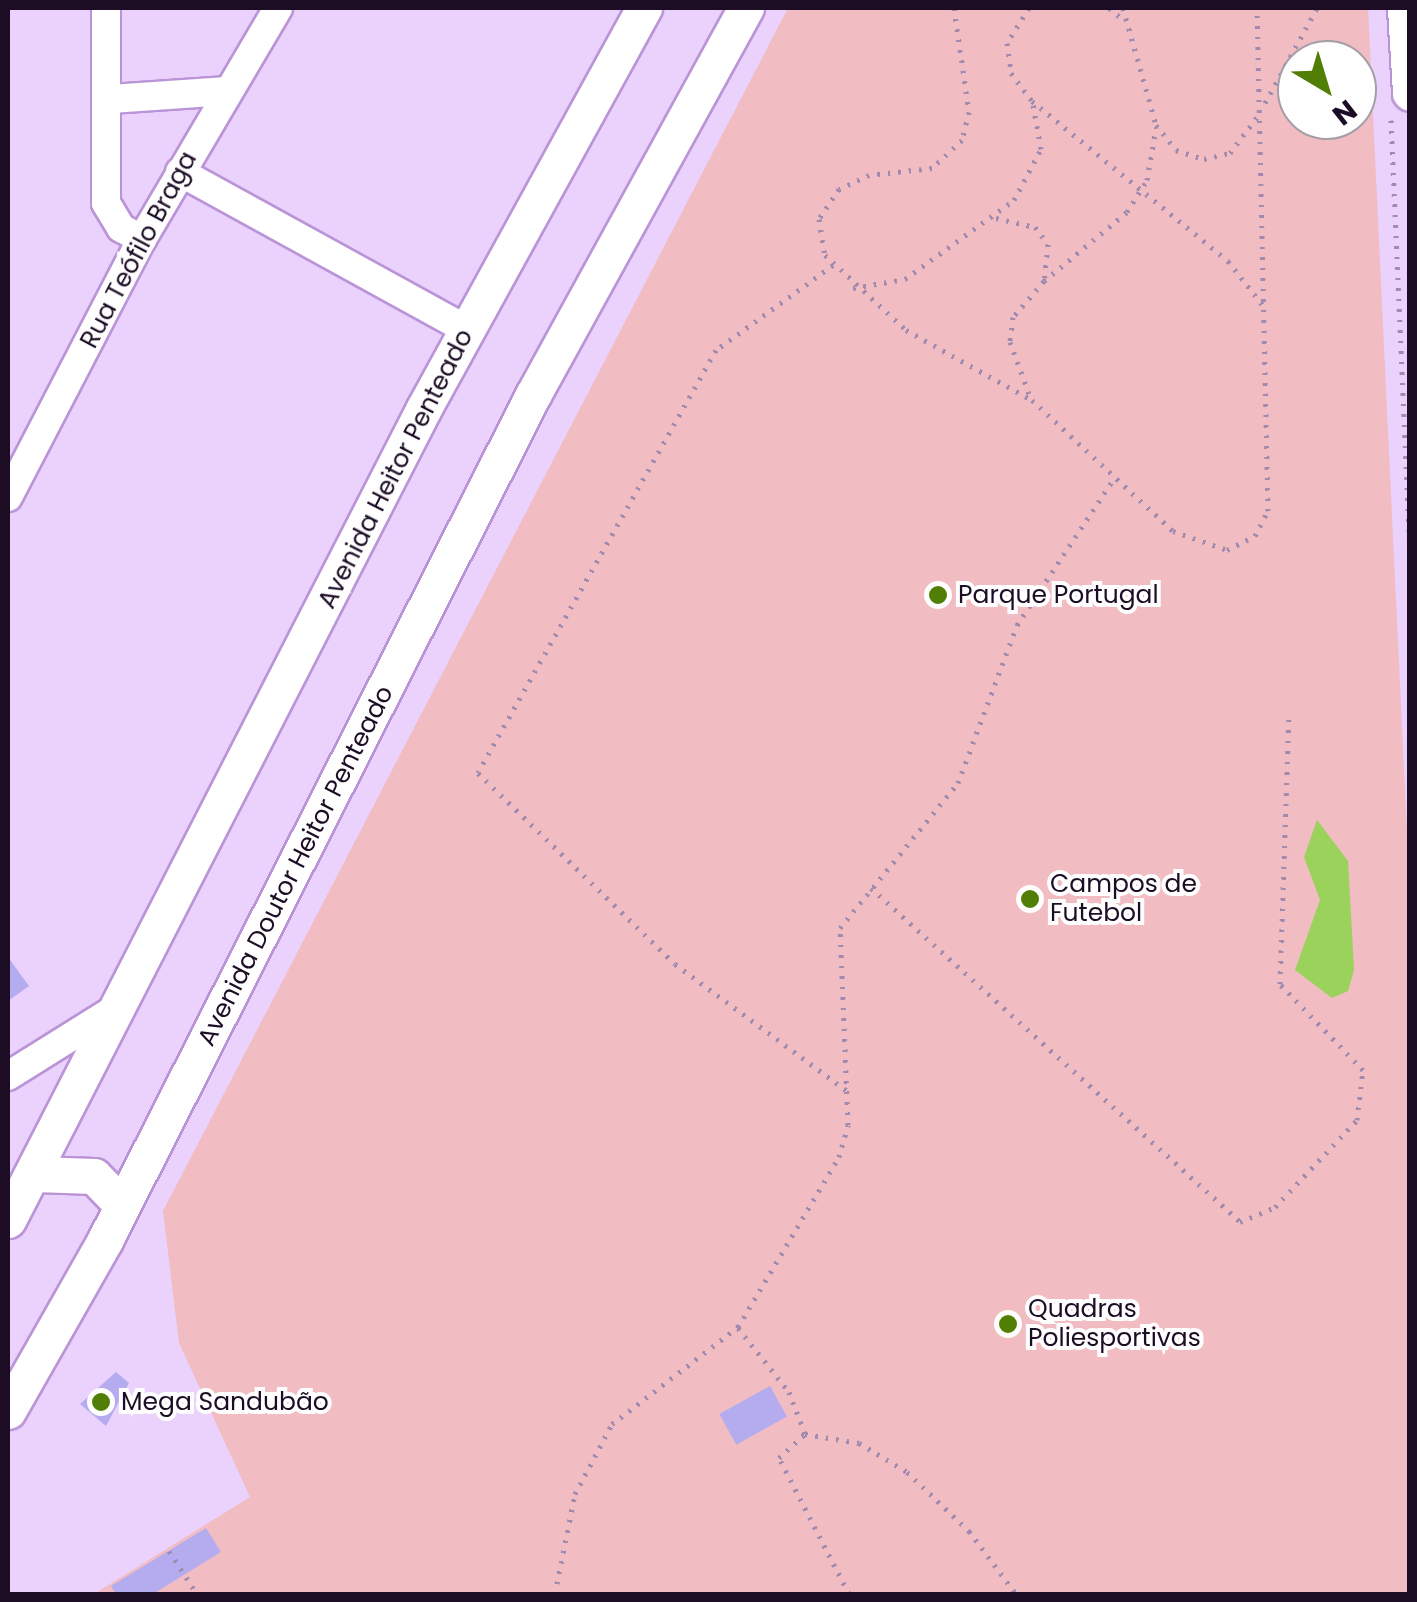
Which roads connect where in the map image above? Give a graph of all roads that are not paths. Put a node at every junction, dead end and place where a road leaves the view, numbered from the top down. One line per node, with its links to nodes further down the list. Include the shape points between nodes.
1 (106, 8): 8 (street)
2 (278, 8): 6 (street, Rua Teófilo Braga)
3 (644, 8): 11 (main road, Avenida Heitor Penteado)
4 (746, 8): 17 (main road, Avenida Doutor Heitor Penteado, via 576,317)
5 (1406, 8): 7 (main road)
6 (228, 91): 8 (street); 9 (street, Rua Teófilo Braga)
7 (1400, 95)
8 (110, 98): 10 (street, via 106,203 121,228)
9 (180, 172): 10 (street, Rua Teófilo Braga); 11 (street)
10 (142, 239): 12 (street, Rua Teófilo Braga)
11 (467, 330): 14 (main road, Avenida Heitor Penteado)
12 (19, 450): 13 (street, Rua Teófilo Braga)
13 (8, 497)
14 (135, 977): 15 (street, via 105,1021); 16 (main road)
15 (8, 1076)
16 (35, 1174): 17 (main road, via 94,1176); 18 (main road)
17 (122, 1204): 19 (main road, Avenida Doutor Heitor Penteado)
18 (8, 1220)
19 (8, 1411)

